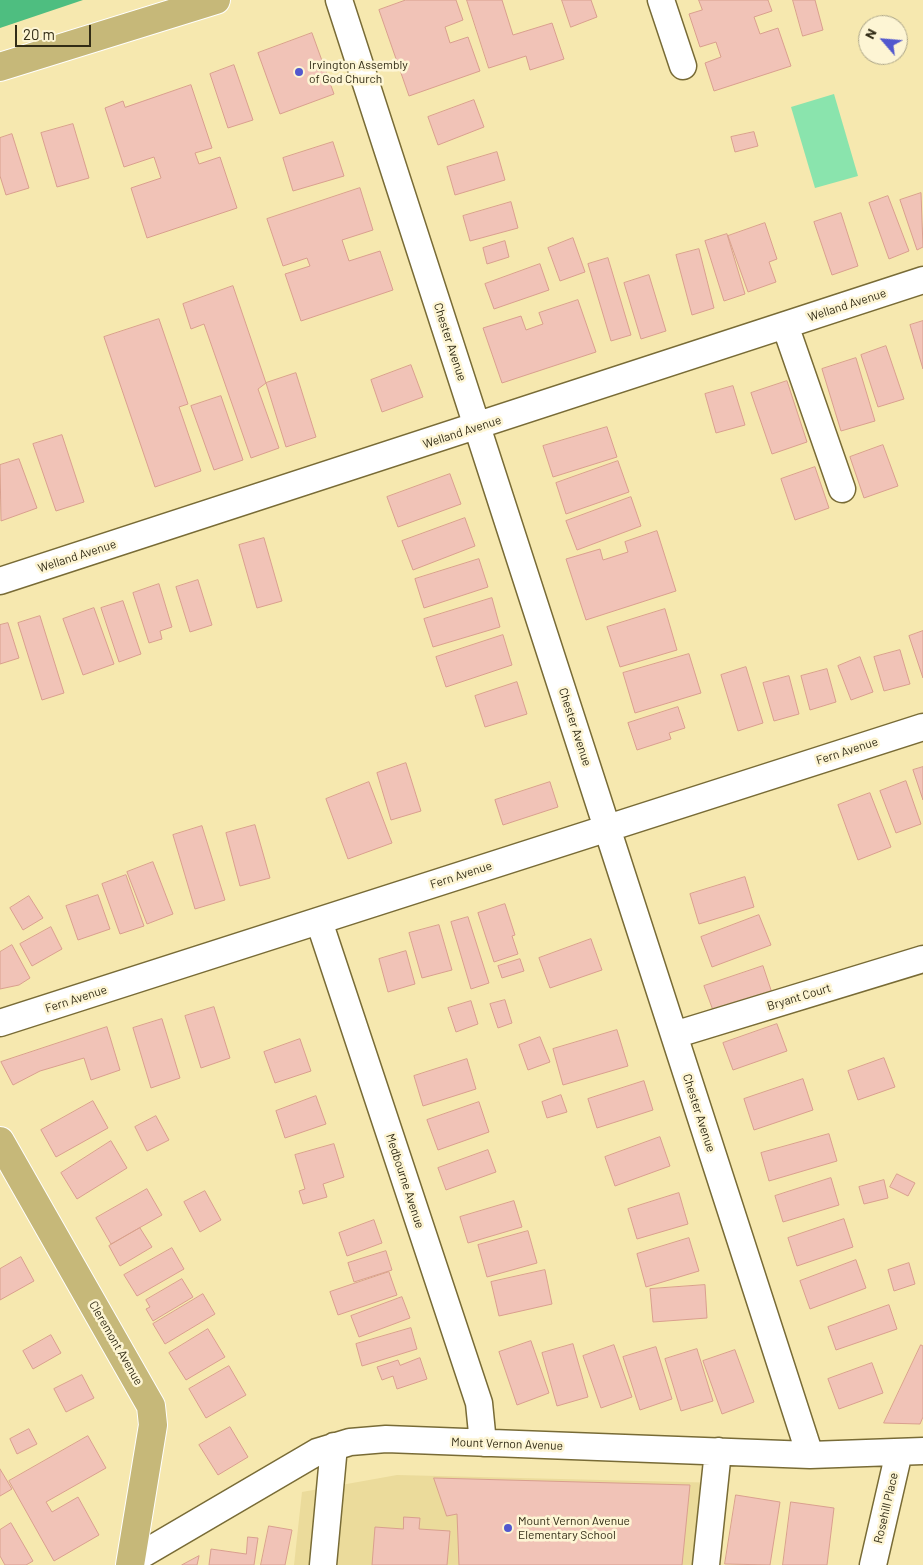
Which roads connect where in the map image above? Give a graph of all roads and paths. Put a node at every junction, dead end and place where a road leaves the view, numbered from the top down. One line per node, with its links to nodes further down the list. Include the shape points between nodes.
1 (216, 0): 5 (main road)
2 (339, 0): 8 (street, Chester Avenue)
3 (661, 0): 4 (street)
4 (683, 66)
5 (0, 67)
6 (923, 280): 7 (street, Welland Avenue)
7 (785, 325): 8 (street, Welland Avenue); 9 (street)
8 (478, 426): 10 (street, Welland Avenue); 12 (street, Chester Avenue)
9 (842, 489)
10 (0, 581)
11 (923, 727): 12 (street, Fern Avenue)
12 (607, 828): 13 (street, Fern Avenue); 16 (street, Chester Avenue)
13 (319, 921): 15 (street, Fern Avenue); 18 (street, Medbourne Avenue, via 479,1403)
14 (923, 959): 16 (street, Bryant Court)
15 (0, 1023)
16 (674, 1035): 22 (street, Chester Avenue)
17 (0, 1141): 23 (main road, Cleremont Avenue, via 151,1406 153,1425)
18 (483, 1443): 19 (street, Mount Vernon Avenue, via 386,1439); 20 (street, Mount Vernon Avenue)
19 (334, 1446): 23 (street, Mount Vernon Avenue, via 299,1462); 24 (street)
20 (718, 1451): 22 (street, Mount Vernon Avenue); 25 (street)
21 (911, 1451): 22 (street, Mount Vernon Avenue); 26 (street, Rosehill Place)
22 (810, 1455)
23 (128, 1564)
24 (323, 1565)
25 (706, 1565)
26 (873, 1565)

